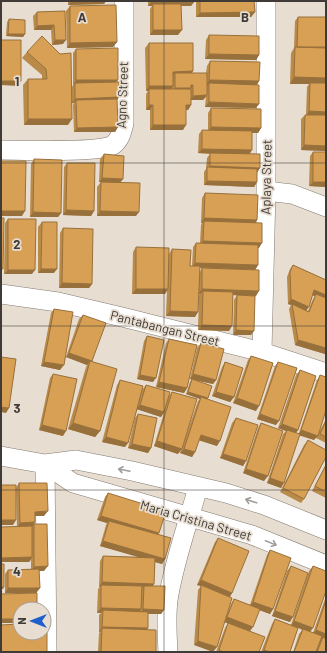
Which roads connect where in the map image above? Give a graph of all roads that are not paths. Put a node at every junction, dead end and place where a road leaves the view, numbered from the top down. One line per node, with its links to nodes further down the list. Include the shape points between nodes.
1 (124, 1): 3 (street, Agno Street, via 124,124 117,142 92,150)
2 (266, 1): 4 (street, Aplaya Street)
3 (1, 150)
4 (266, 191): 5 (street, via 292,194); 7 (street, Aplaya Street)
5 (326, 207)
6 (1, 294): 7 (street, Pantabangan Street, via 58,302)
7 (262, 352): 8 (street, Pantabangan Street)
8 (326, 373)
9 (1, 456): 10 (street, Maria Cristina Street)
10 (45, 464): 11 (street, Maria Cristina Street, one-way to 10, via 76,460); 12 (street, Maria Cristina Street, via 73,483); 15 (street)
11 (198, 487): 12 (street); 13 (street, Maria Cristina Street, one-way to 11, via 264,505)
12 (190, 517): 14 (street, Maria Cristina Street, one-way to 14, via 252,535); 16 (street, via 168,601)
13 (326, 530)
14 (326, 565)
15 (46, 652)
16 (168, 652)

